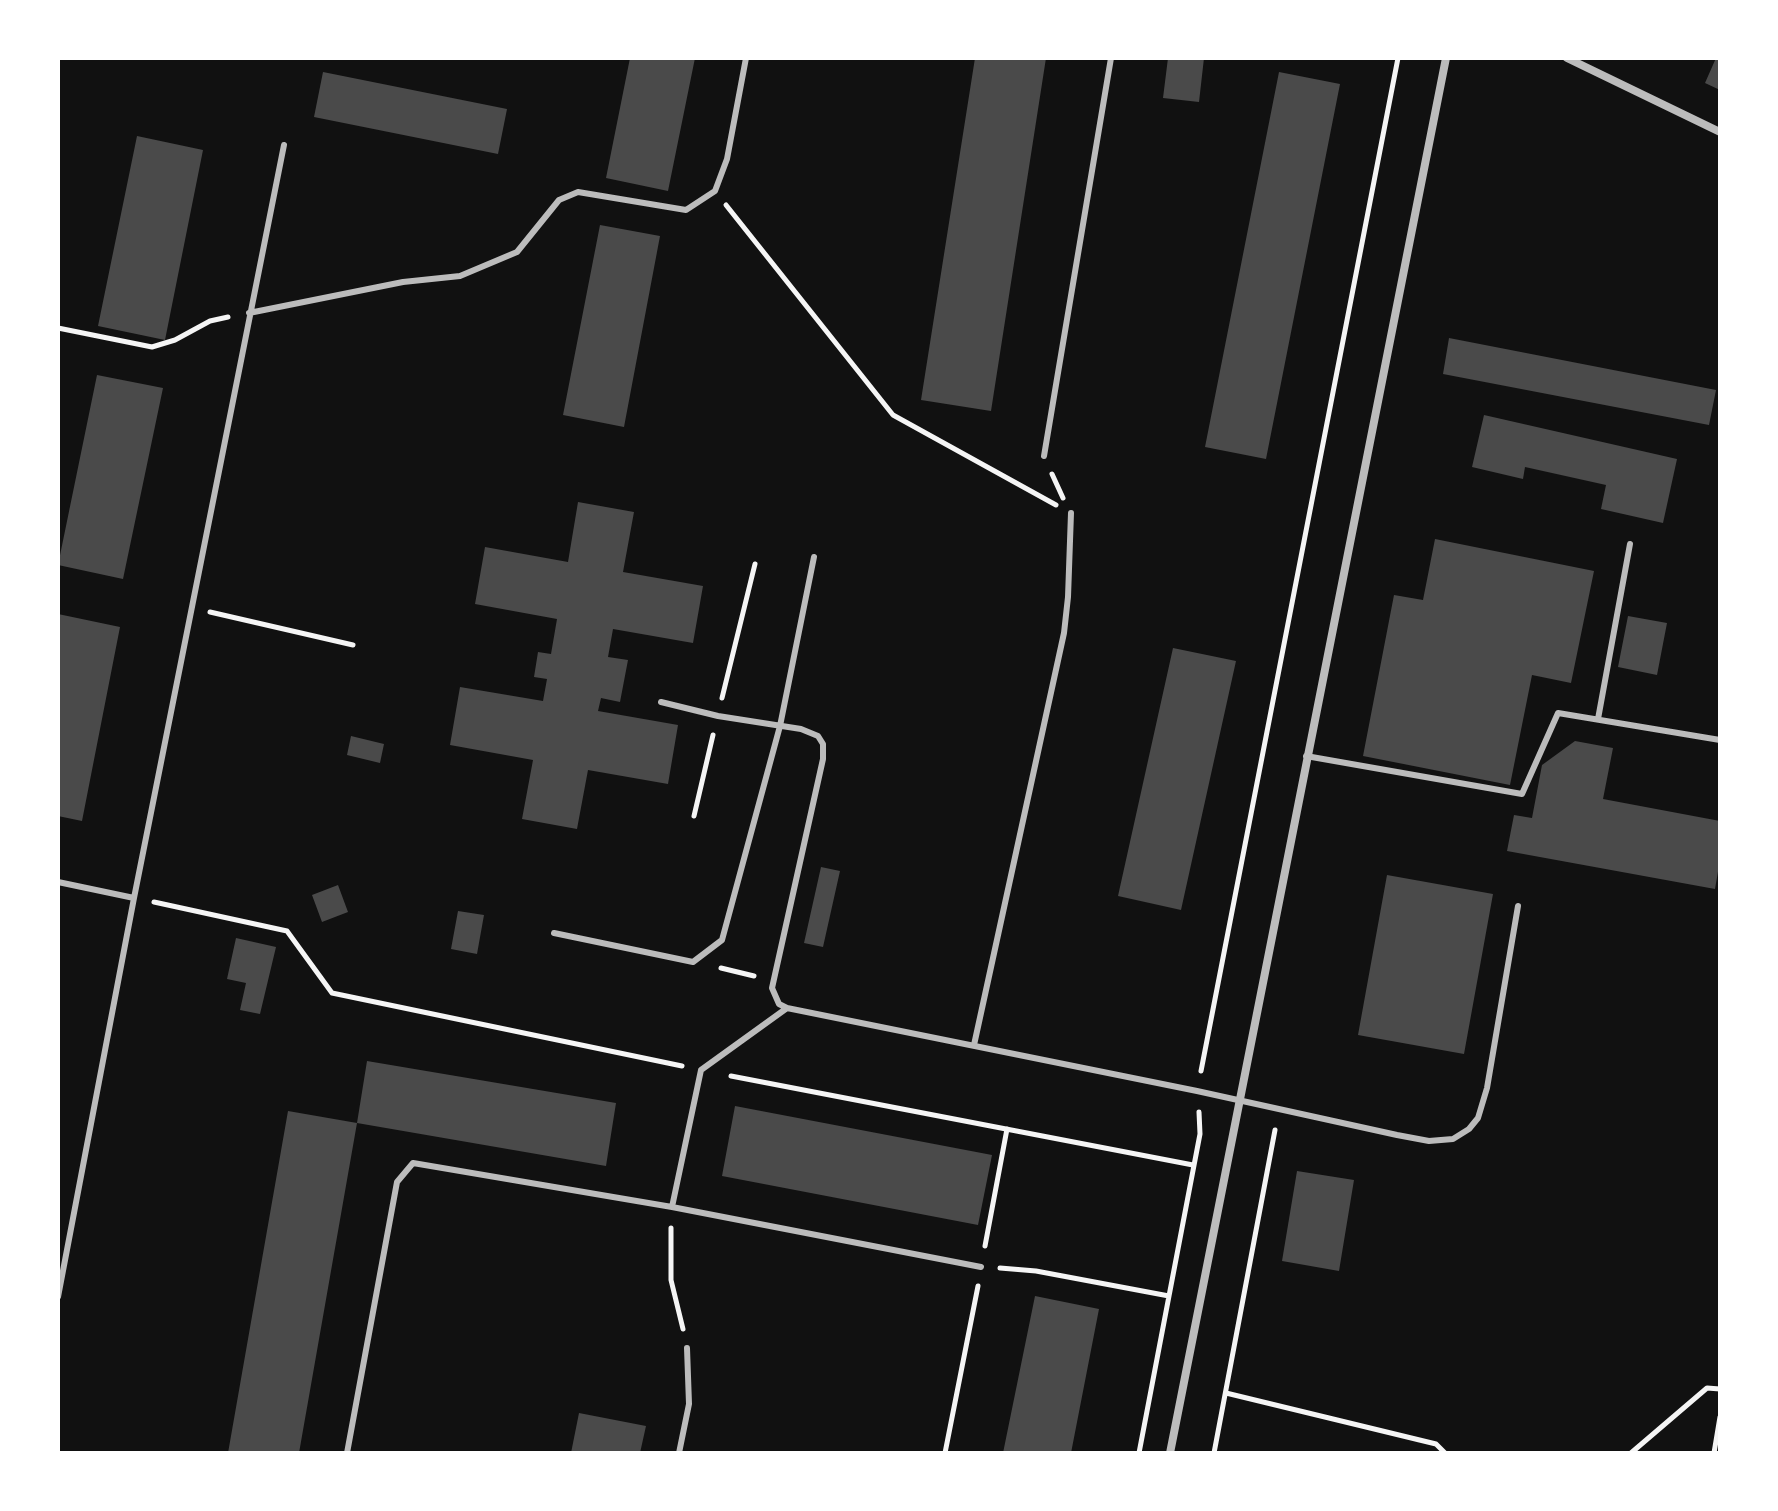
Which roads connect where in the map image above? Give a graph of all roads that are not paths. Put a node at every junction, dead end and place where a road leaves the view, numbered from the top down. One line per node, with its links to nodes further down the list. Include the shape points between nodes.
1 (746, 58): 7 (lane, via 727,159 715,191 686,210 578,192 559,200 517,252 460,276)
2 (1111, 58): 8 (lane)
3 (1446, 58): 16 (street)
4 (1567, 58): 5 (street)
5 (1720, 132)
6 (284, 145): 7 (lane)
7 (249, 313): 18 (lane)
8 (1044, 456)
9 (1071, 513): 22 (lane, via 1064,633)
10 (1630, 544): 13 (lane)
11 (814, 557): 14 (lane)
12 (661, 702): 14 (lane)
13 (1598, 719): 15 (lane); 16 (lane, via 1558,713 1522,794)
14 (780, 726): 20 (lane, via 722,940 693,962); 21 (lane, via 818,736 823,744 772,988 774,998)
15 (1720, 740)
16 (1306, 756): 23 (street)
17 (58, 882): 18 (lane)
18 (134, 898): 26 (lane)
19 (1518, 906): 23 (lane, via 1487,1088 1469,1129 1453,1139 1429,1141)
20 (554, 933)
21 (787, 1008): 22 (lane); 24 (lane, via 701,1070)
22 (974, 1045): 23 (lane)
23 (1241, 1101): 30 (street)
24 (672, 1207): 25 (lane); 28 (lane, via 413,1163 397,1182)
25 (981, 1267)
26 (58, 1297)
27 (687, 1348): 29 (lane, via 689,1404)
28 (347, 1453)
29 (679, 1453)
30 (1170, 1453)

